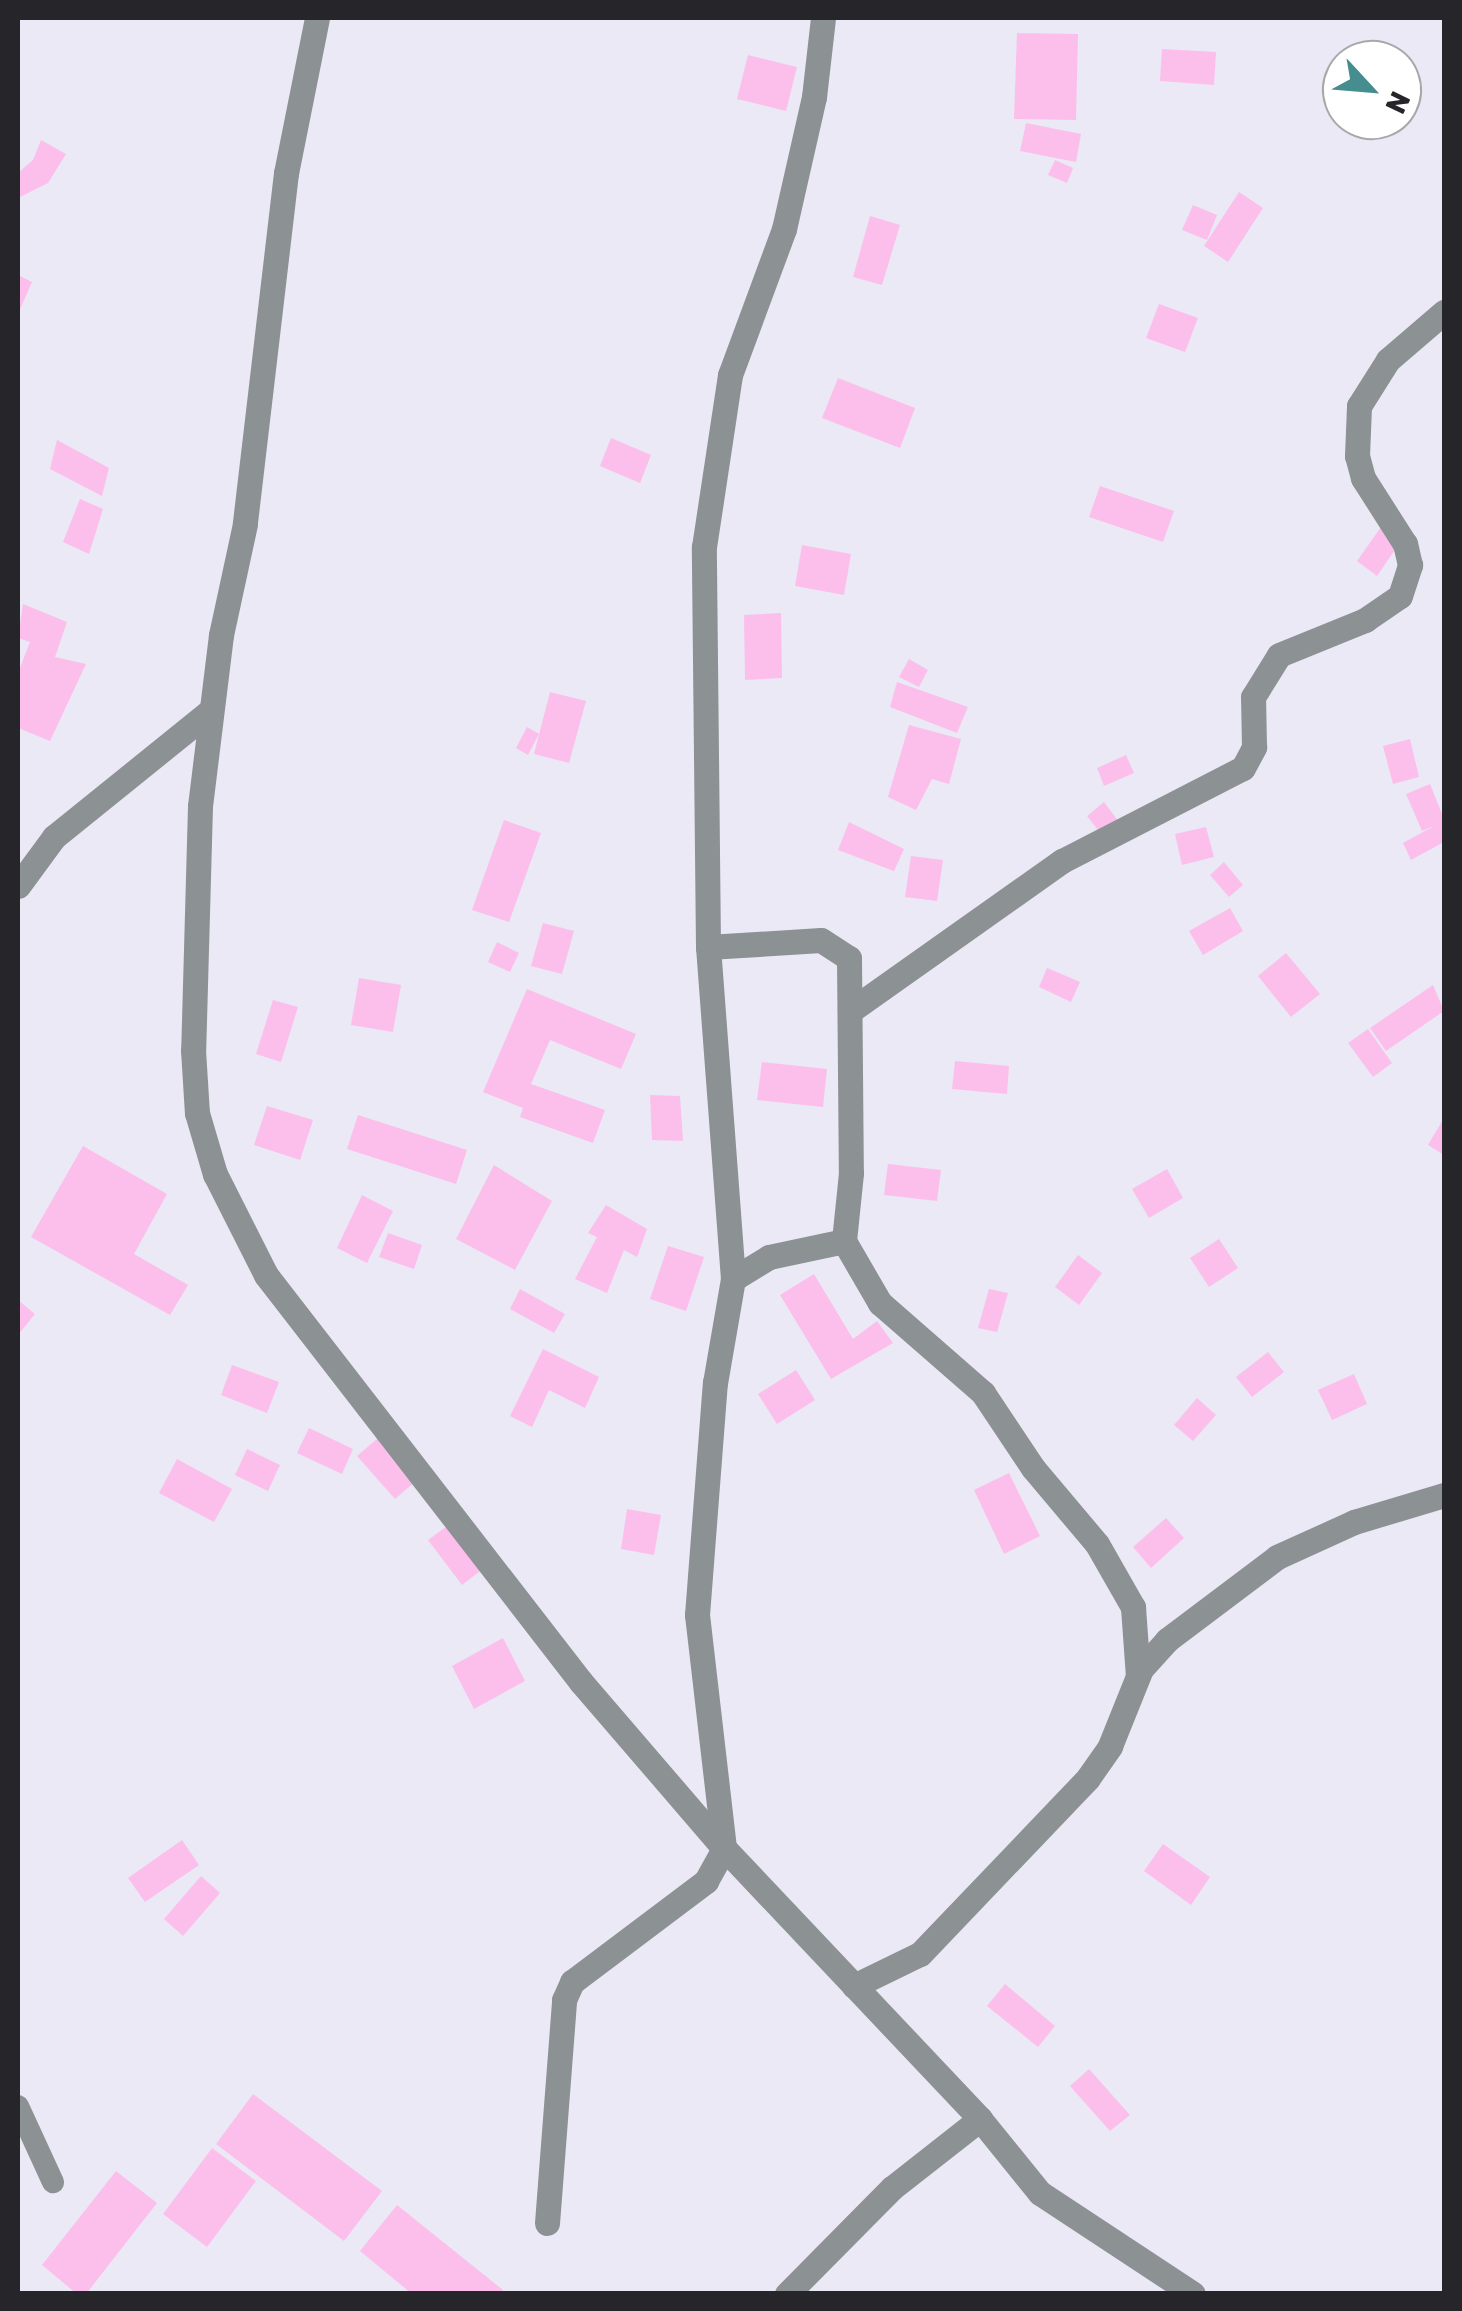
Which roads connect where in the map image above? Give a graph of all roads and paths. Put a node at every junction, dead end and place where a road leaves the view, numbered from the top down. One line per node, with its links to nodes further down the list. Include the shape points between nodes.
1 (317, 18): 4 (street, via 286,174 238,569)
2 (823, 18): 6 (street, via 793,193 730,375 712,460 704,547)
3 (1444, 312): 7 (street, via 1388,360 1360,406 1356,456 1410,564 1400,596 1365,620 1279,655 1253,698 1254,747 1243,768 1062,861)
4 (210, 711): 5 (street, via 63,828); 12 (street, via 193,1050 198,1113 216,1174 266,1274 581,1682)
5 (18, 886)
6 (708, 947): 7 (street, via 799,939 832,943 849,958); 9 (street)
7 (850, 1011): 8 (street)
8 (844, 1241): 9 (street, via 769,1258); 11 (street, via 880,1303 983,1393 1033,1468 1098,1544 1133,1607)
9 (732, 1279): 12 (street, via 715,1383 697,1615)
10 (1444, 1495): 11 (street, via 1354,1522 1277,1557 1167,1640)
11 (1138, 1676): 13 (street, via 1110,1746 1088,1778 920,1954)
12 (724, 1848): 13 (street); 17 (street, via 706,1881 572,1982 564,2000)
13 (854, 1986): 15 (street)
14 (18, 2106): 16 (lane)
15 (980, 2119): 18 (street, via 892,2188); 19 (street, via 1040,2193)
16 (53, 2182)
17 (547, 2223)
18 (787, 2294)
19 (1193, 2294)

